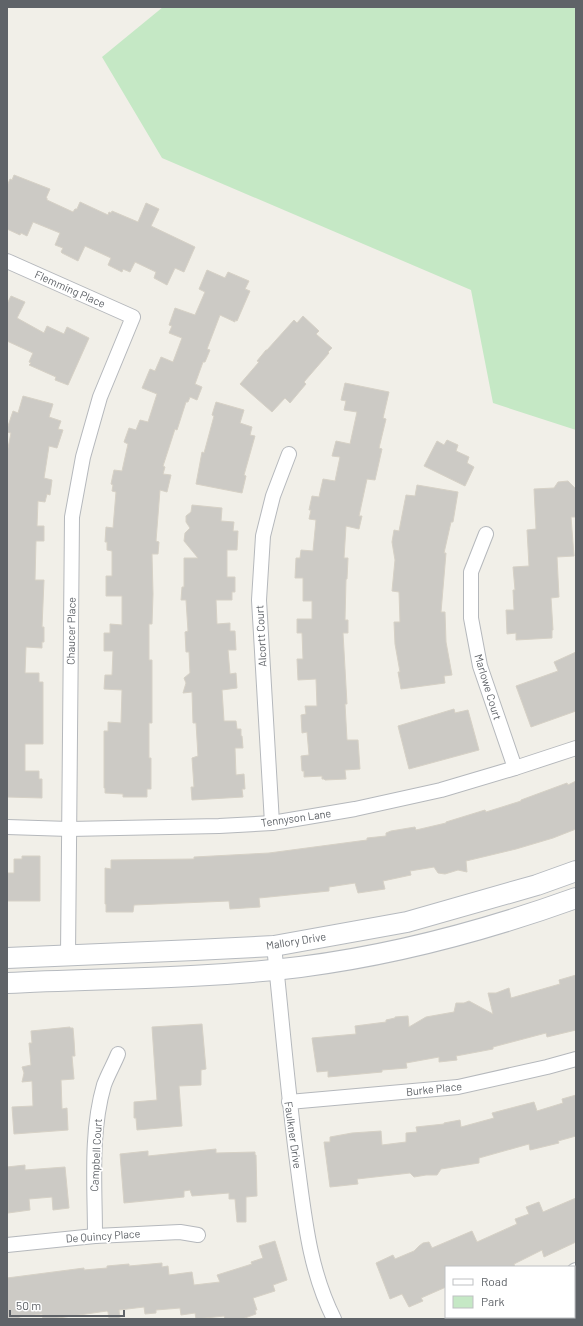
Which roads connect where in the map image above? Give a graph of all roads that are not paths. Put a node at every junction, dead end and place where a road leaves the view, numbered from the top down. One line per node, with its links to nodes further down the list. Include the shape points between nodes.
1 (7, 261): 2 (street, Flemming Place)
2 (133, 317): 9 (street, Chaucer Place, via 100,397 83,457 72,517)
3 (290, 454): 7 (street, Alcortt Court, via 273,496 263,536 259,600)
4 (486, 534): 6 (street, Marlowe Court, via 471,572 471,618 480,666)
5 (576, 748): 6 (street, Tennyson Lane)
6 (515, 768): 7 (street, Tennyson Lane, via 441,790 363,808)
7 (272, 823): 9 (street, Tennyson Lane)
8 (7, 827): 9 (street, Tennyson Lane)
9 (68, 829): 13 (street, Chaucer Place)
10 (576, 871): 12 (main road, Mallory Drive, via 537,885 407,922)
11 (576, 898): 15 (main road, via 468,933 419,945 347,960)
12 (274, 946): 13 (main road, Mallory Drive); 15 (street, Faulkner Drive)
13 (68, 955): 14 (main road, Mallory Drive)
14 (7, 958)
15 (276, 969): 16 (main road); 19 (street, Faulkner Drive)
16 (7, 983)
17 (118, 1054): 21 (street, Campbell Court, via 104,1084 96,1122)
18 (576, 1058): 19 (street, Burke Place, via 458,1087)
19 (289, 1102): 23 (street, Faulkner Drive, via 307,1236 316,1273)
20 (198, 1235): 21 (street, De Quincy Place, via 180,1232)
21 (95, 1236): 22 (street, De Quincy Place)
22 (7, 1244)
23 (334, 1319)

